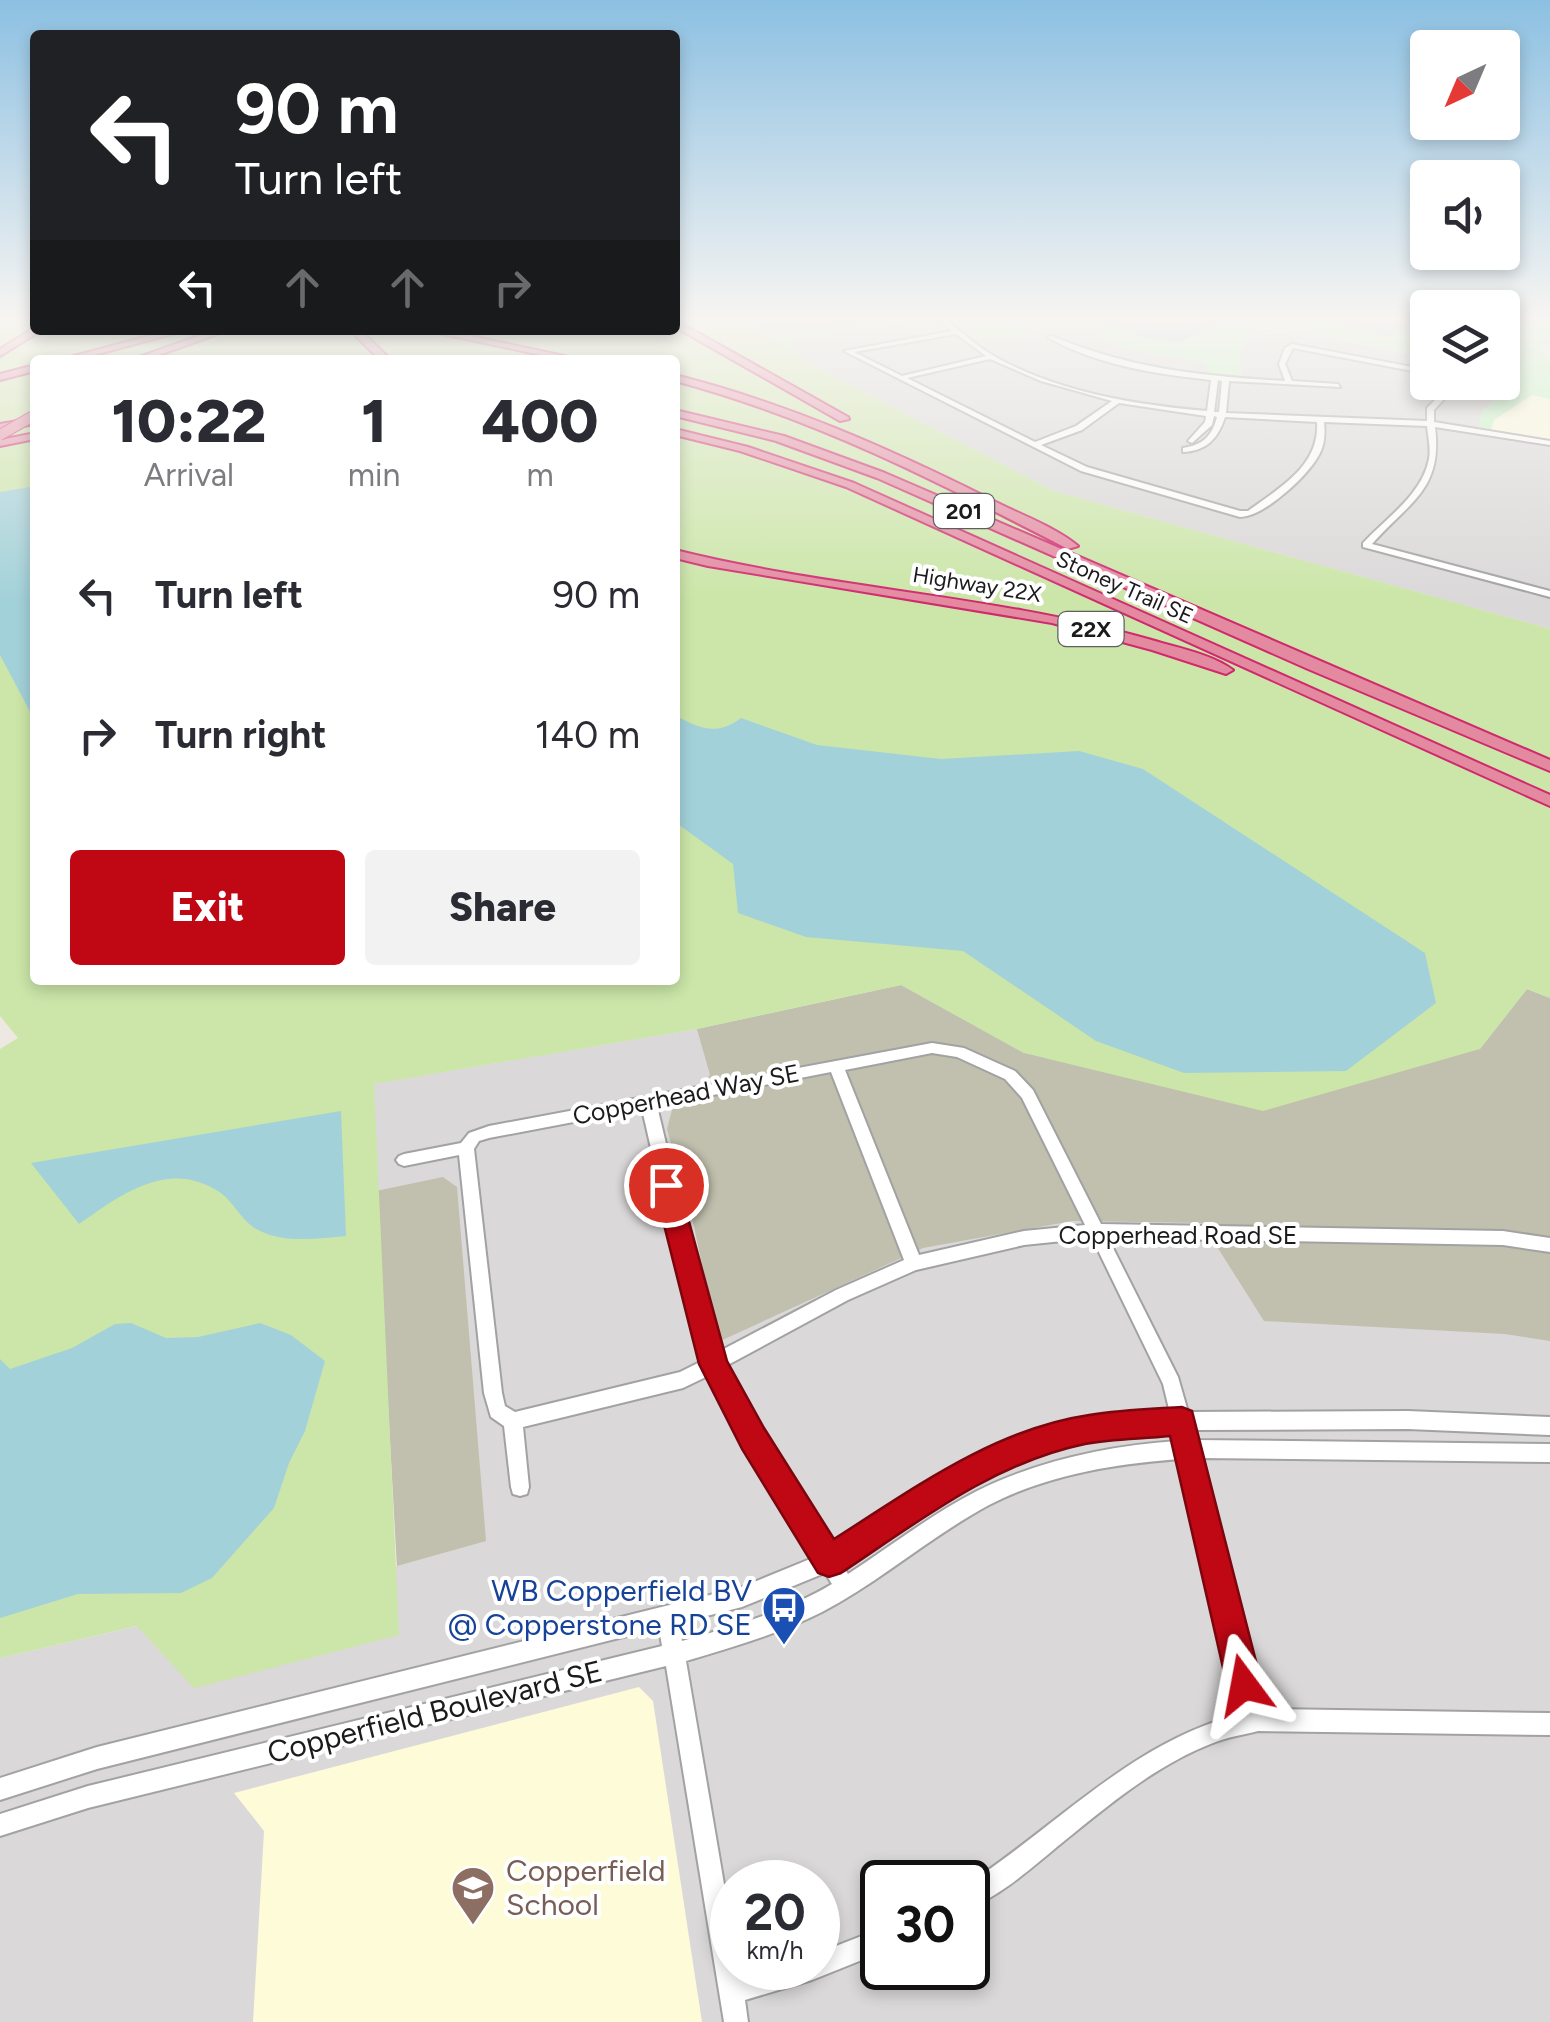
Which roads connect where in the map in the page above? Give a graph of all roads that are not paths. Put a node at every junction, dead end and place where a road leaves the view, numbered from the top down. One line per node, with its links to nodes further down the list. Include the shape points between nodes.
1 (785, 411): 20 (highway, 22X)
2 (829, 411): 20 (highway)
3 (967, 411): 18 (street)
4 (1103, 411): 18 (street)
5 (1206, 411): 7 (street)
6 (1432, 411): 14 (street)
7 (1210, 412): 8 (street); 8 (street, via 1206,428 1183,449 1209,440)
8 (1222, 412): 11 (street)
9 (680, 414): 23 (highway, Stoney Trail SE / 201, via 871,469)
10 (30, 419): 13 (highway)
11 (1320, 419): 14 (street); 18 (street, via 1324,440 1315,459 1250,514 1103,476)
12 (30, 421): 17 (highway, bridge)
13 (0, 427)
14 (1429, 427): 19 (street); 22 (street, via 1428,474 1366,545)
15 (680, 433): 25 (highway, Stoney Trail SE / 201, via 850,485)
16 (30, 436): 17 (highway)
17 (0, 439)
18 (1034, 445)
19 (1550, 445)
20 (980, 498): 23 (highway, 22X)
21 (680, 555): 25 (highway, Highway 22X / 22X, via 1125,637)
22 (1550, 594)
23 (1350, 682): 24 (highway, Stoney Trail SE / 201)
24 (1550, 766)
25 (1488, 774): 26 (highway, Stoney Trail SE / 201)
26 (1550, 801)
27 (836, 1066): 28 (street, Copperhead Way SE); 31 (street, Copperhead Way SE, via 932,1048 960,1052 1010,1075 1028,1094); 33 (street)
28 (648, 1102): 29 (street, Copperhead Way SE, via 488,1132); 34 (street)
29 (466, 1148): 30 (street, Copperhead Way SE); 35 (street, via 492,1393 497,1411)
30 (404, 1160)
31 (1098, 1231): 32 (street, Copperhead Road SE, via 1470,1237); 33 (street, Copperhead Road SE, via 1024,1238); 36 (street, Copperhead Way SE, via 1172,1383)
32 (1550, 1245)
33 (914, 1263): 34 (street, Copperhead Road SE)
34 (713, 1364): 35 (street, via 645,1392); 41 (street)
35 (512, 1421): 40 (street)
36 (1182, 1421): 37 (street, Copperfield Boulevard SE); 38 (street, Copperhead Way SE); 41 (street, Copperfield Boulevard SE, via 1086,1430 1021,1448 956,1479)
37 (1550, 1426)
38 (1188, 1449): 39 (street, Copperfield Boulevard SE); 42 (street, Copperfield Boulevard SE, via 1099,1457 1028,1478 957,1513); 45 (street, Copperhead Way SE)
39 (1550, 1452)
40 (520, 1488)
41 (829, 1561): 42 (street); 43 (street, Copperfield Boulevard SE, via 777,1586)
42 (845, 1587): 44 (street, Copperfield Boulevard SE, via 770,1624)
43 (668, 1618): 44 (street); 47 (street, Copperfield Boulevard SE, via 97,1758)
44 (674, 1654): 48 (street, Copperfield Boulevard SE, via 88,1797); 51 (street)
45 (1253, 1721): 46 (street); 49 (street, via 1205,1732 1152,1758)
46 (1550, 1724)
47 (0, 1788)
48 (0, 1825)
49 (990, 1882)
50 (737, 1990): 51 (street)
51 (731, 1992): 52 (street)
52 (736, 2022)

